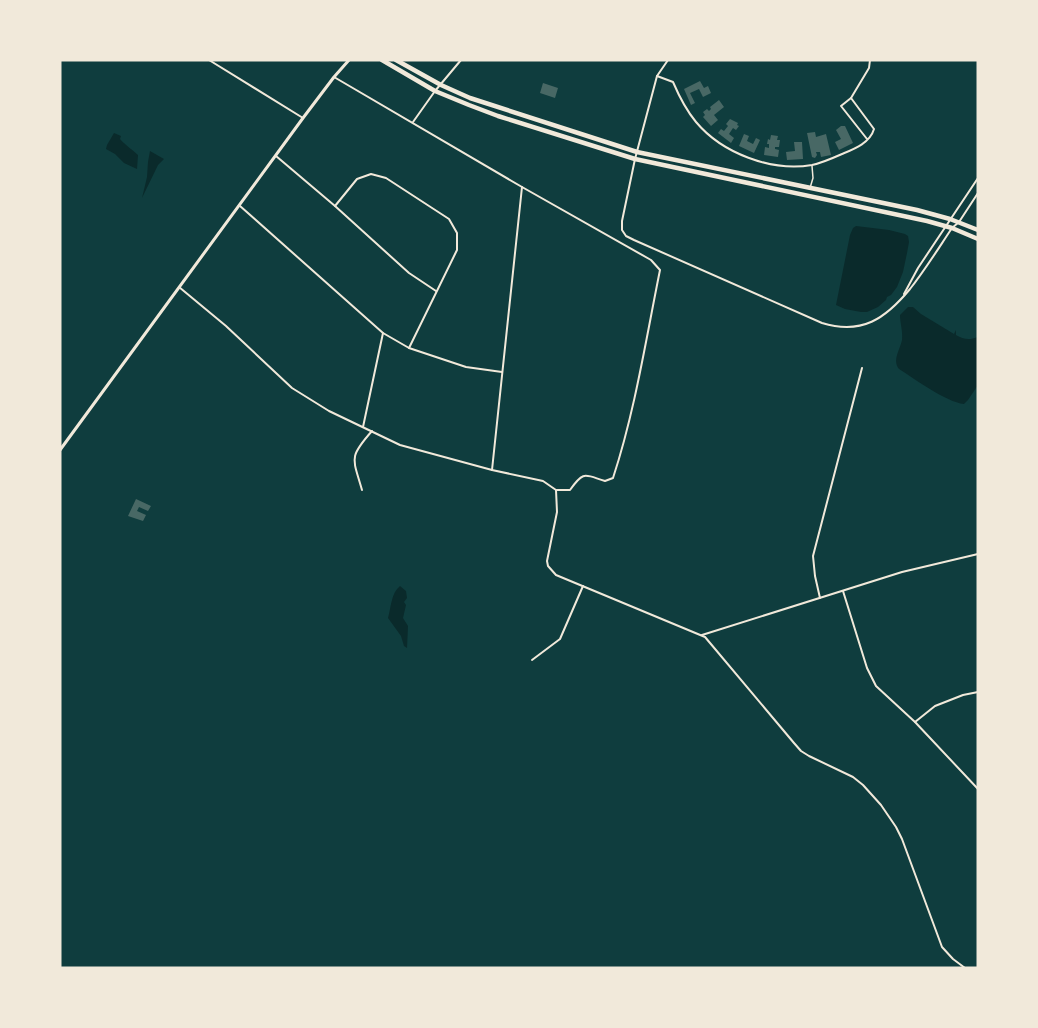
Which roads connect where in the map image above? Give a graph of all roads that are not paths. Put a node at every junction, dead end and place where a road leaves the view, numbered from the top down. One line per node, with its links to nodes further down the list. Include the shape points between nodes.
1 (208, 60): 13 (street)
2 (349, 60): 9 (street)
3 (382, 60): 11 (main road)
4 (396, 60): 10 (main road)
5 (461, 60): 10 (street)
6 (668, 60): 8 (street)
7 (870, 60): 12 (street)
8 (657, 76): 16 (street); 19 (street, via 673,82 696,122 737,153 785,166)
9 (334, 77): 13 (street); 14 (street)
10 (441, 85): 11 (street); 16 (main road)
11 (435, 91): 14 (street); 18 (main road, via 498,116)
12 (851, 98): 15 (street, via 873,127); 15 (street, via 842,106)
13 (303, 118): 17 (street)
14 (412, 123): 21 (street)
15 (867, 139): 19 (street)
16 (637, 152): 18 (street); 22 (main road)
17 (276, 156): 24 (street); 25 (street)
18 (635, 159): 28 (main road); 34 (street, via 622,221 626,236 835,327 868,324)
19 (812, 165): 22 (lane)
20 (978, 178): 26 (street)
21 (522, 187): 38 (street); 44 (street, via 651,260 660,270 631,413 613,478 605,481 584,475 570,490)
22 (810, 188): 26 (main road)
23 (978, 193): 27 (street)
24 (240, 206): 32 (street); 35 (street)
25 (335, 206): 33 (street, via 409,273); 33 (street, via 357,179 371,174 386,178 449,219 457,233 457,250)
26 (950, 219): 27 (main road); 28 (street)
27 (959, 222): 29 (street); 30 (main road)
28 (946, 226): 29 (main road); 34 (street)
29 (952, 228): 31 (main road); 34 (street)
30 (978, 230)
31 (978, 239)
32 (179, 287): 39 (street, via 291,388); 41 (street)
33 (437, 292): 36 (street)
34 (902, 299)
35 (382, 333): 36 (street); 39 (street)
36 (409, 348): 38 (street, via 466,367)
37 (862, 368): 48 (street, via 813,556)
38 (502, 372): 42 (street)
39 (363, 427): 40 (street)
40 (372, 431): 42 (street, via 400,445); 43 (street, via 356,449 354,462)
41 (60, 450)
42 (492, 470): 44 (street, via 543,481)
43 (362, 490)
44 (556, 490): 46 (street, via 557,512 548,566)
45 (978, 554): 47 (street)
46 (583, 586): 49 (street); 50 (street, via 560,639)
47 (843, 591): 48 (street); 52 (street, via 876,686)
48 (820, 599): 49 (street)
49 (702, 635): 54 (street, via 801,751 853,777 881,805 902,840 942,947)
50 (532, 660)
51 (978, 692): 52 (street, via 935,706)
52 (915, 722): 53 (street)
53 (978, 789)
54 (965, 968)

